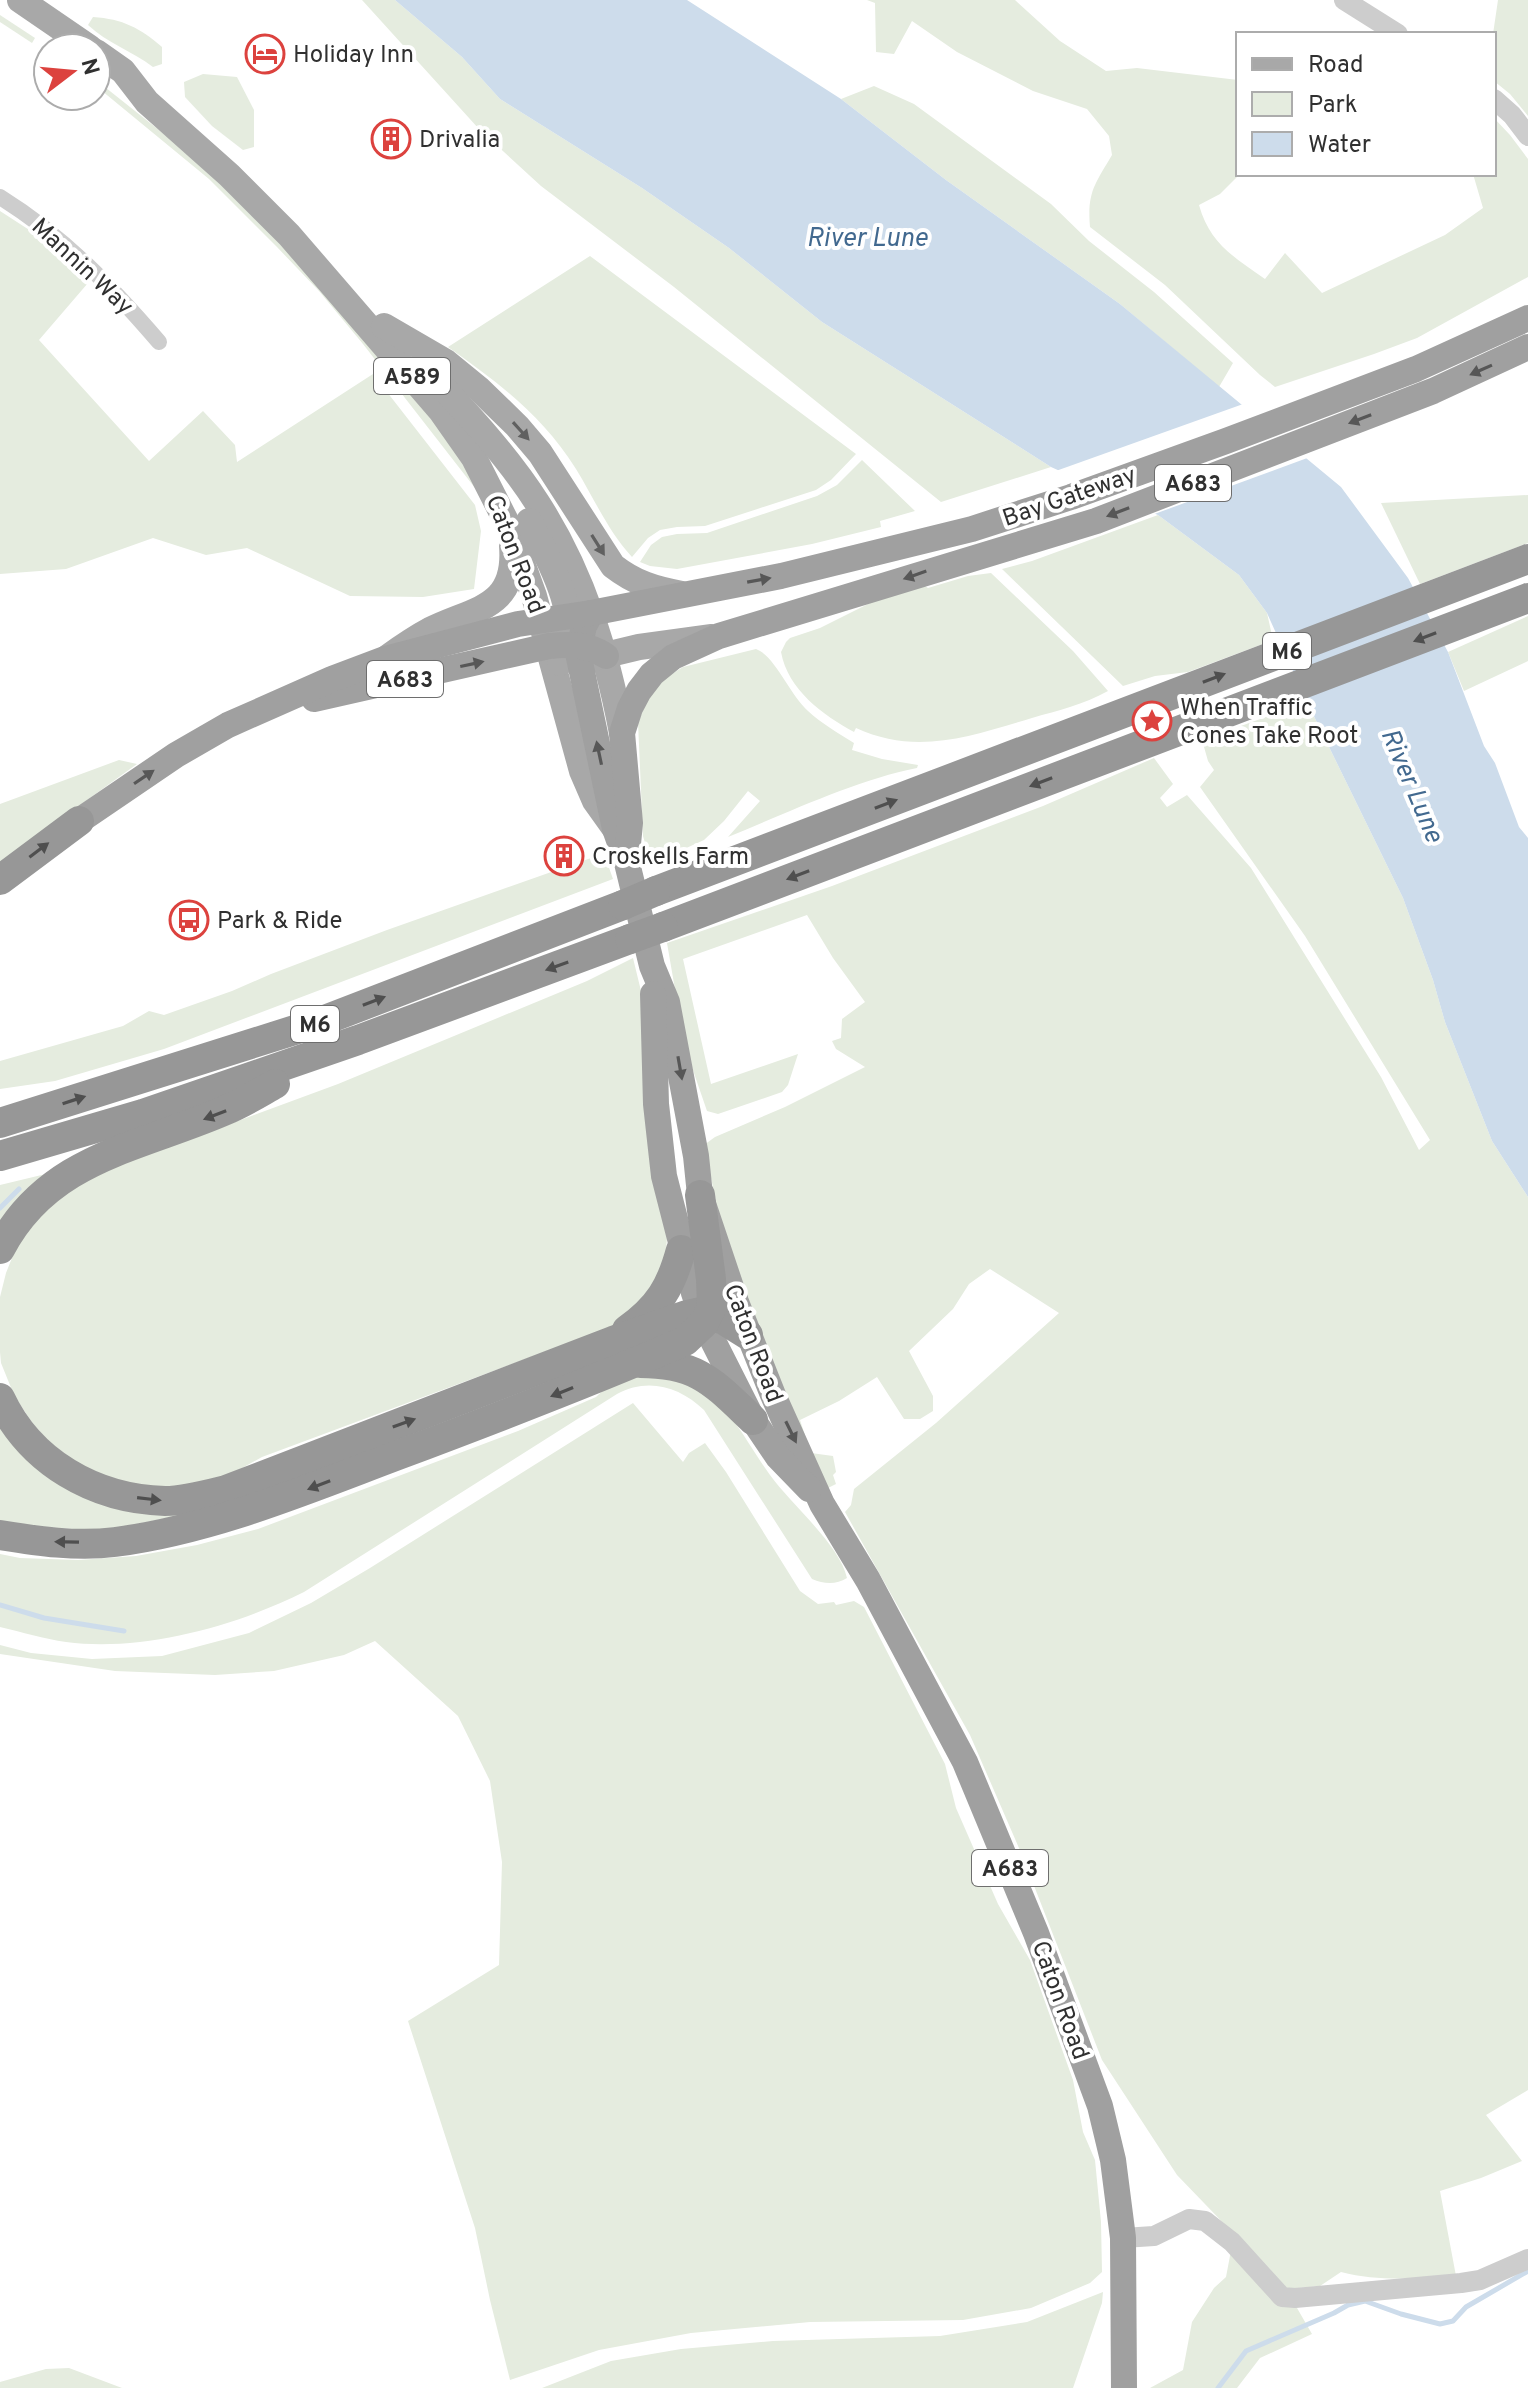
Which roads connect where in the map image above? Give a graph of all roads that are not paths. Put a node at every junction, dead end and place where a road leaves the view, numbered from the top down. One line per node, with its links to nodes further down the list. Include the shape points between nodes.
1 (20, 0): 5 (main road)
2 (1344, 0): 6 (street)
3 (0, 8): 4 (main road)
4 (36, 32)
5 (67, 32)
6 (1395, 32)
7 (112, 63): 10 (main road, Caton Road / A589)
8 (112, 86): 10 (main road, Caton Road / A589)
9 (1496, 101): 11 (street)
10 (147, 102): 13 (main road, Caton Road / A589, via 229,175)
11 (1528, 136)
12 (0, 197): 17 (street, Mannin Way, via 81,257)
13 (332, 283): 16 (main road, Caton Road / A589); 20 (main road, Caton Road / A589, via 441,411 474,458)
14 (1528, 301): 19 (highway)
15 (1528, 318): 19 (highway, via 1462,350)
16 (384, 326): 22 (main road, one-way to 22, via 446,362 517,426 613,566 651,589); 24 (main road, Caton Road / A589, via 462,407 539,506 567,557)
17 (159, 342)
18 (1528, 347): 26 (highway, Bay Gateway / A683, one-way to 26, via 1433,391 1096,521)
19 (1399, 370): 22 (highway, Bay Gateway / A683, one-way to 19, via 781,576 972,529 1266,426)
20 (510, 529): 25 (main road, Caton Road / A589); 28 (main road, via 513,561 501,593 490,604 432,629)
21 (1528, 559): 36 (highway, M6, one-way to 21, bridge, via 317,1023)
22 (682, 594): 24 (highway, Bay Gateway / A683)
23 (1528, 598): 35 (highway, M6, one-way to 35, bridge)
24 (580, 614): 25 (highway, A683); 27 (highway, via 584,626)
25 (541, 619): 27 (main road, Caton Road / A589); 28 (highway, A683)
26 (719, 636): 27 (main road, A683); 30 (highway, Caton Road / A683, via 673,657 652,674 630,708)
27 (573, 653): 29 (highway, A683, one-way to 27); 30 (main road, Caton Road / A589); 32 (highway, Caton Road / A683, one-way to 27)
28 (385, 659): 29 (highway, A683)
29 (259, 710): 31 (highway, A683, one-way to 29, via 176,755)
30 (622, 733): 32 (highway, Caton Road / A683, via 630,823)
31 (79, 821): 33 (highway, one-way to 31)
32 (627, 863): 34 (highway, Caton Road / A683)
33 (0, 880)
34 (652, 966): 38 (highway, Caton Road / A683, one-way to 38, via 667,1002); 40 (highway, Caton Road / A683, via 659,1135)
35 (358, 1040): 37 (highway, M6, via 143,1114); 39 (highway, one-way to 39, via 228,1109 67,1174 26,1210)
36 (0, 1123)
37 (0, 1156)
38 (700, 1195): 41 (highway, via 712,1296); 42 (highway, Caton Road / A683)
39 (0, 1249)
40 (681, 1250): 41 (highway, Caton Road / A683); 43 (highway, via 659,1302)
41 (704, 1316): 42 (highway, via 724,1320); 43 (highway); 44 (highway, via 685,1341); 46 (highway, Caton Road / A683)
42 (748, 1335): 47 (highway, Caton Road / A683, one-way to 47)
43 (613, 1341): 45 (highway, one-way to 43, via 37,1451 72,1478 124,1496 166,1501 226,1490)
44 (634, 1363): 46 (highway, via 665,1363 702,1375); 48 (highway, one-way to 48, via 302,1491 183,1530 112,1543)
45 (0, 1398)
46 (753, 1420): 47 (highway, Caton Road / A683, via 778,1457)
47 (822, 1504): 49 (highway, Caton Road / A683, via 900,1638 991,1822 1107,2133)
48 (0, 1535)
49 (1123, 2238): 50 (street, via 1154,2236 1189,2219 1205,2221 1232,2242 1282,2297 1295,2298 1480,2280); 51 (highway, Caton Road / A683)
50 (1528, 2259)
51 (1124, 2388)

